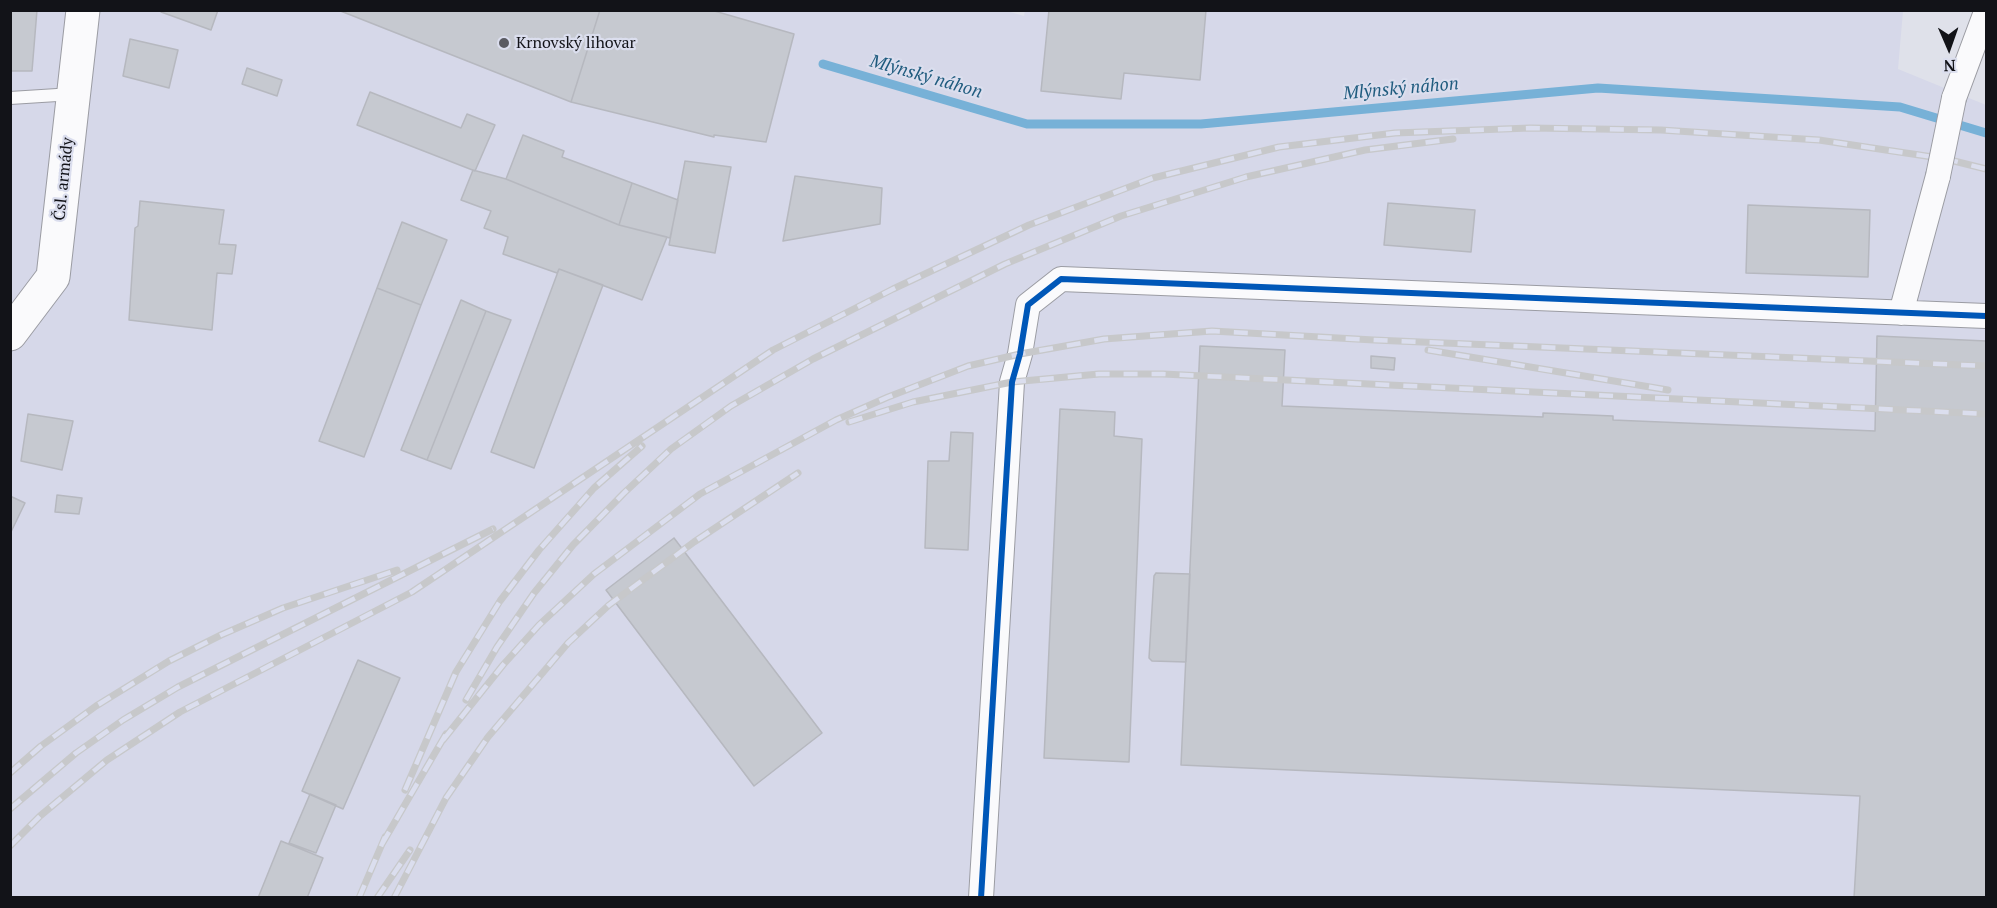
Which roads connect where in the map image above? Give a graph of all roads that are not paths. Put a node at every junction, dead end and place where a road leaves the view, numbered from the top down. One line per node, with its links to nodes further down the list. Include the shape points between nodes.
1 (83, 10): 3 (main road, Čsl. armády)
2 (1986, 12): 5 (street, bridge, via 1954,98 1938,176)
3 (74, 94): 4 (lane); 7 (main road, Čsl. armády, via 53,277)
4 (10, 98)
5 (1901, 313): 6 (street); 8 (street, via 1061,279 1028,305 1012,382)
6 (1986, 316)
7 (10, 334)
8 (981, 897)

